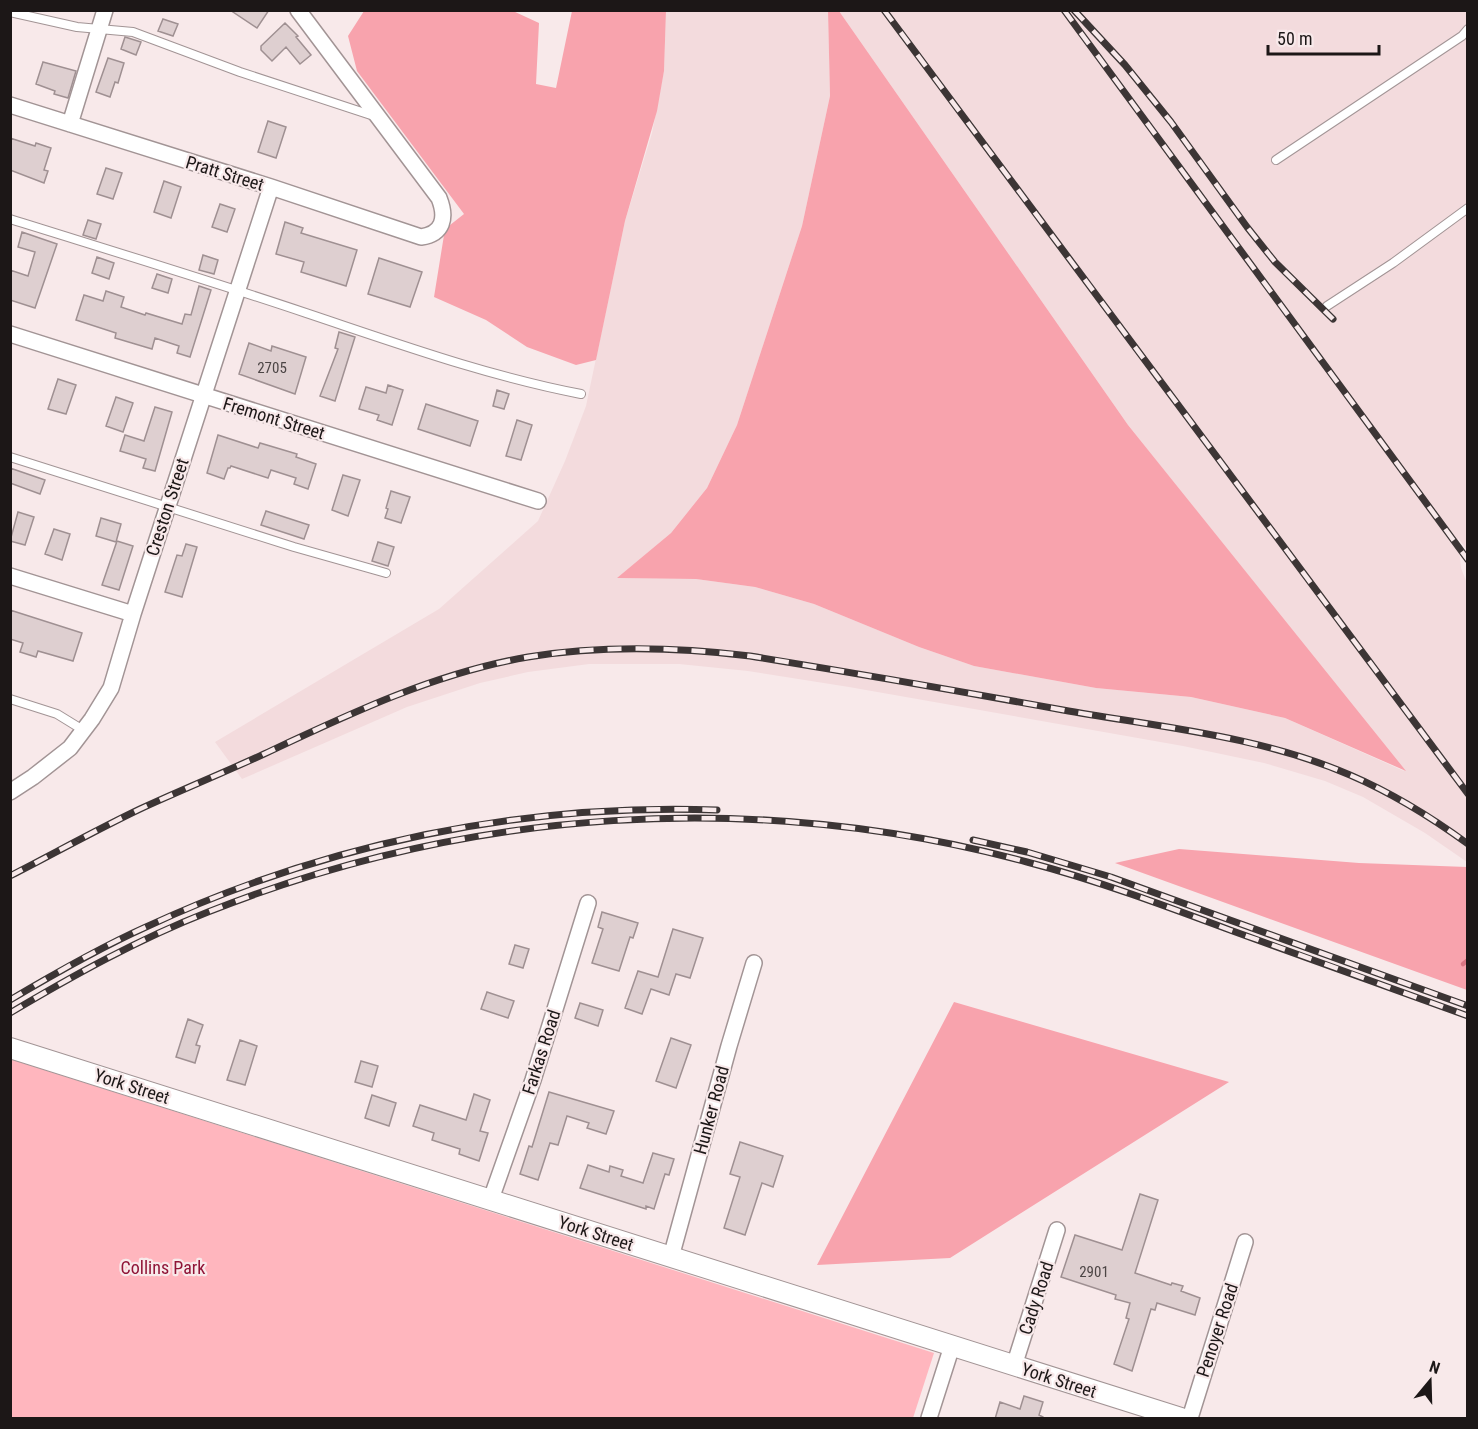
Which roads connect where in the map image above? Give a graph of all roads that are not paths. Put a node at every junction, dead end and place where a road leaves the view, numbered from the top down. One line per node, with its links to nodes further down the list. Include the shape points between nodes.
1 (105, 10): 5 (street)
2 (298, 10): 7 (street)
3 (10, 12): 5 (lane)
4 (1467, 29): 9 (lane)
5 (100, 30): 7 (lane, via 133,32); 8 (street)
6 (10, 105): 8 (street, Pratt Street)
7 (378, 117): 10 (street, Pratt Street, via 439,198 443,216 438,230 431,235 421,237)
8 (70, 124): 10 (street, Pratt Street)
9 (1276, 160)
10 (271, 187): 13 (street, Creston Street)
11 (1467, 208): 14 (lane)
12 (10, 219): 13 (lane)
13 (238, 290): 16 (lane, via 460,363); 17 (street, Creston Street)
14 (1327, 306)
15 (10, 334): 17 (street, Fremont Street)
16 (581, 394)
17 (203, 395): 19 (street, Fremont Street); 20 (street, Creston Street)
18 (10, 457): 20 (lane)
19 (538, 501)
20 (168, 506): 21 (lane); 23 (street, Creston Street)
21 (386, 573)
22 (10, 576): 23 (street)
23 (133, 614): 25 (street, Creston Street, via 111,688)
24 (10, 699): 25 (lane, via 57,714)
25 (83, 730): 26 (street, Creston Street, via 70,748)
26 (10, 792)
27 (588, 903): 30 (street, Farkas Road)
28 (754, 963): 33 (street, Hunker Road)
29 (10, 1048): 30 (street, York Street)
30 (491, 1200): 33 (street, York Street)
31 (1057, 1230): 35 (street, Cady Road)
32 (1245, 1242): 38 (street, Penoyer Road)
33 (670, 1257): 34 (street, York Street)
34 (952, 1346): 35 (street, York Street); 36 (street)
35 (1014, 1366): 37 (street, York Street)
36 (930, 1419)
37 (1181, 1419)
38 (1190, 1419)

